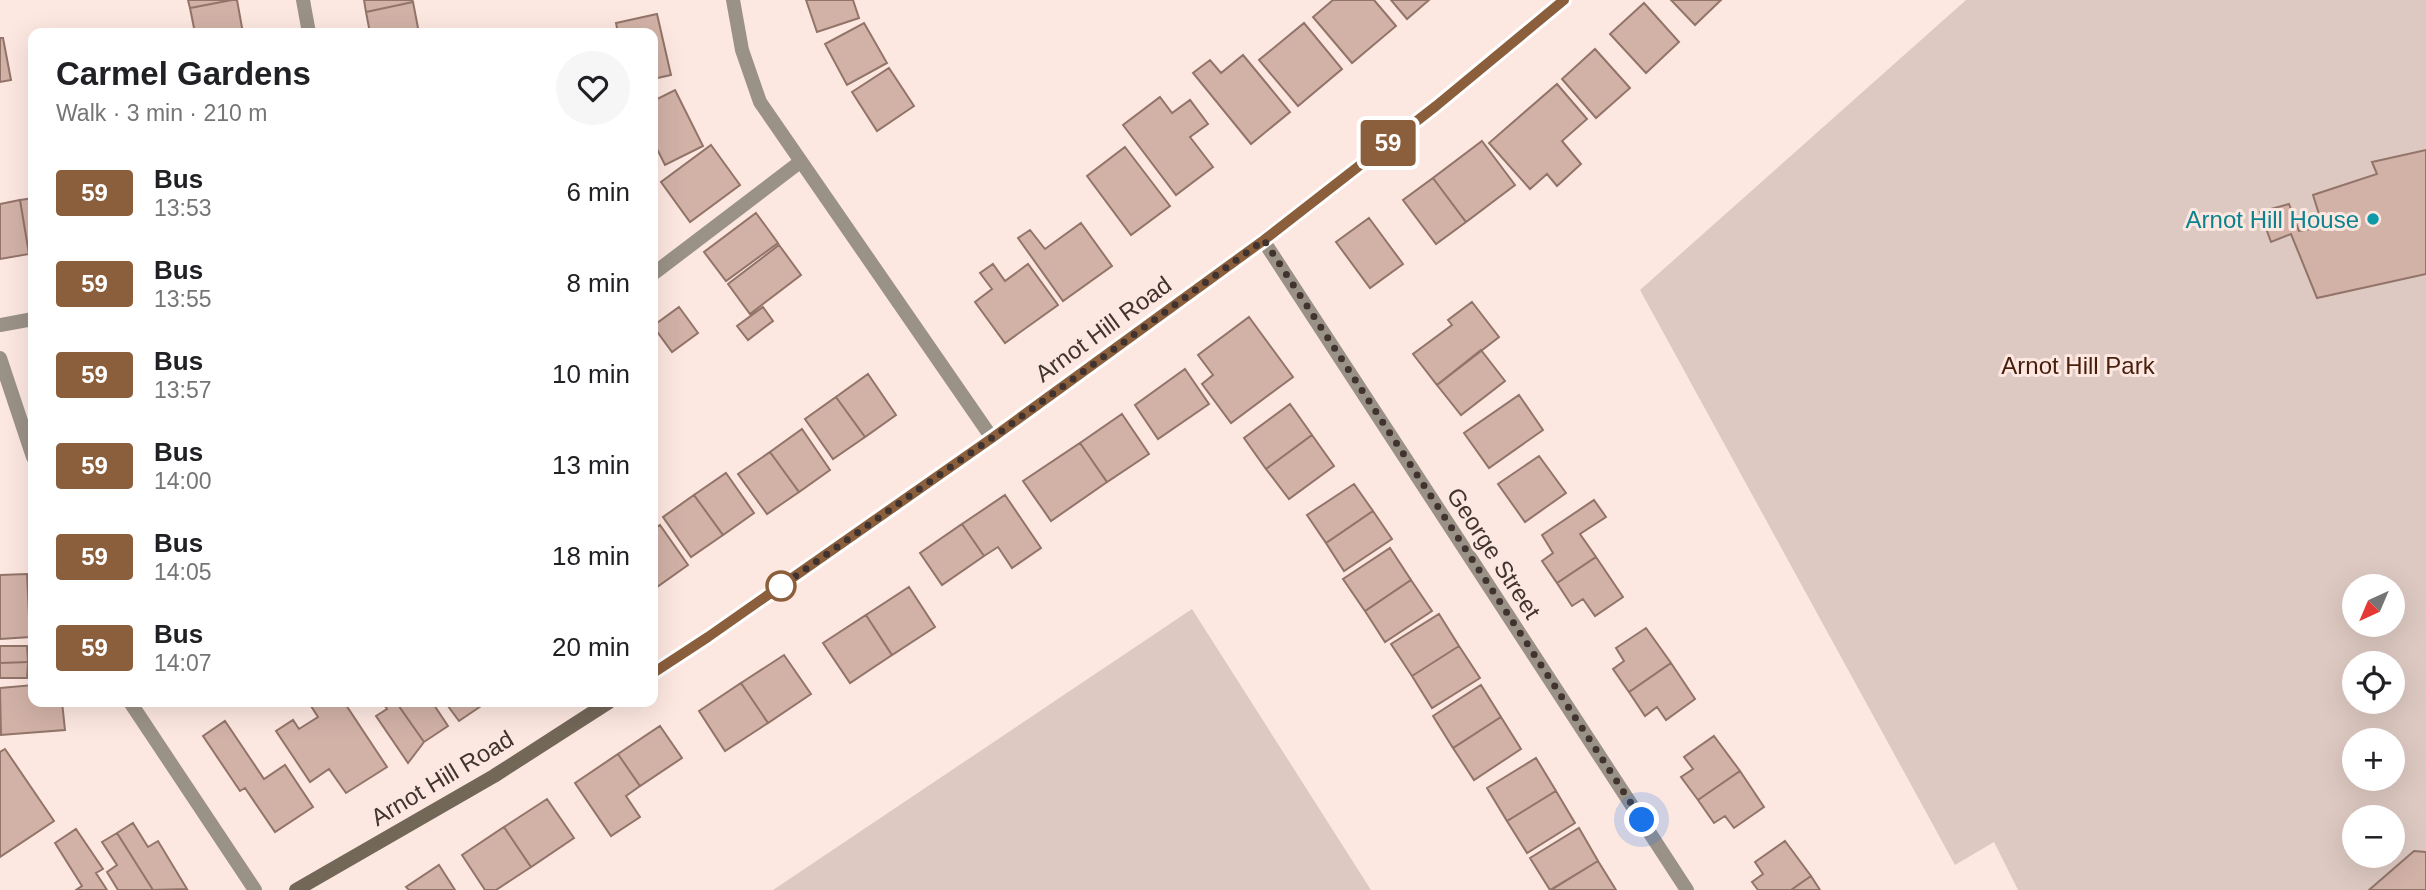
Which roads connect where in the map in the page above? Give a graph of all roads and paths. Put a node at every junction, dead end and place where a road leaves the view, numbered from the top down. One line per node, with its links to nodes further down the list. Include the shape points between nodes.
1 (303, 0): 4 (street)
2 (733, 0): 5 (street, via 742,50 760,102)
3 (1564, 0): 6 (street, Arnot Hill Road)
4 (308, 28)
5 (800, 162): 7 (street); 11 (street)
6 (1264, 240): 11 (street, Arnot Hill Road); 18 (street, George Street)
7 (658, 270)
8 (28, 320): 9 (street)
9 (0, 325)
10 (0, 358): 12 (street)
11 (992, 438): 13 (street, Arnot Hill Road)
12 (28, 442)
13 (658, 670)
14 (133, 707): 16 (street)
15 (600, 707): 17 (street, Arnot Hill Road, via 494,776)
16 (256, 890)
17 (296, 890)
18 (1687, 890)

